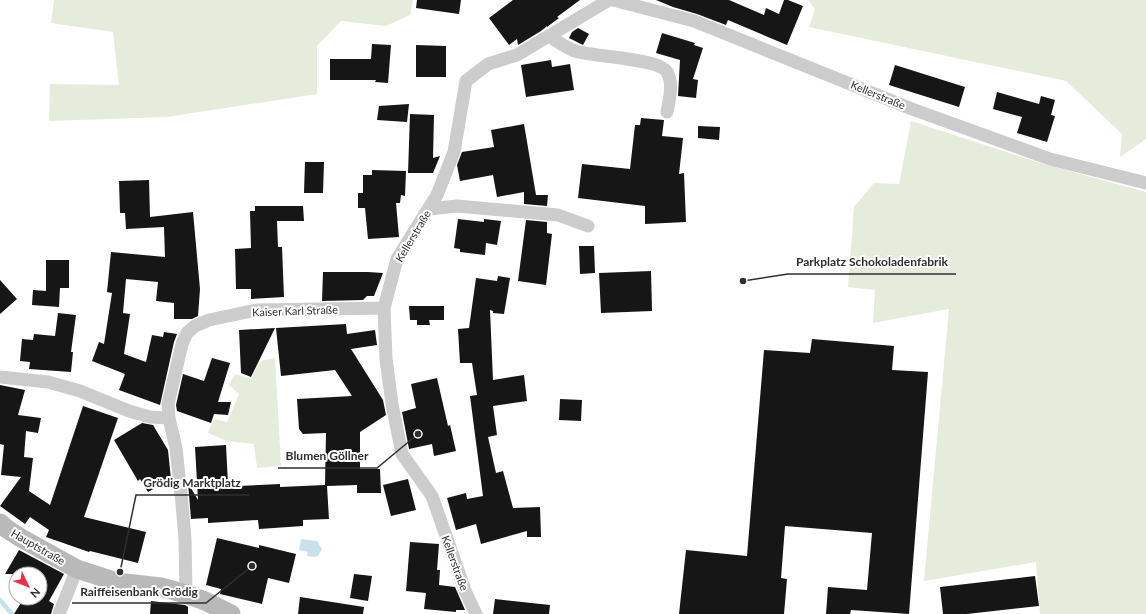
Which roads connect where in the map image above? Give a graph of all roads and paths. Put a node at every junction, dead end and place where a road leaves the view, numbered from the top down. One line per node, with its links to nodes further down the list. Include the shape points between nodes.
1 (609, 0): 3 (street, Kellerstraße)
2 (613, 0): 5 (street, Kellerstraße, via 694,21 912,109 1050,159)
3 (549, 36): 4 (street, via 574,51 651,63 664,68 670,89); 6 (street, Kellerstraße, via 517,55 488,64 466,81 454,152)
4 (667, 112)
5 (1146, 183)
6 (429, 209): 7 (street, via 457,206 558,215); 8 (street, Kellerstraße, via 397,259)
7 (588, 226)
8 (384, 308): 10 (street, Kaiser Karl Straße, via 256,310 209,320 195,326 187,333 182,344 168,404); 16 (street, Kellerstraße, via 386,359 402,454 432,496 466,593)
9 (0, 377): 10 (street, via 48,382 80,391 129,411 150,417)
10 (169, 418): 13 (street, Kaiser Karl Straße, via 176,448 182,504)
11 (0, 523): 12 (main road, Hauptstraße)
12 (76, 569): 13 (main road, Hauptstraße, via 117,582 161,587); 14 (street)
13 (186, 594): 15 (main road)
14 (59, 614)
15 (231, 614)
16 (476, 614)

